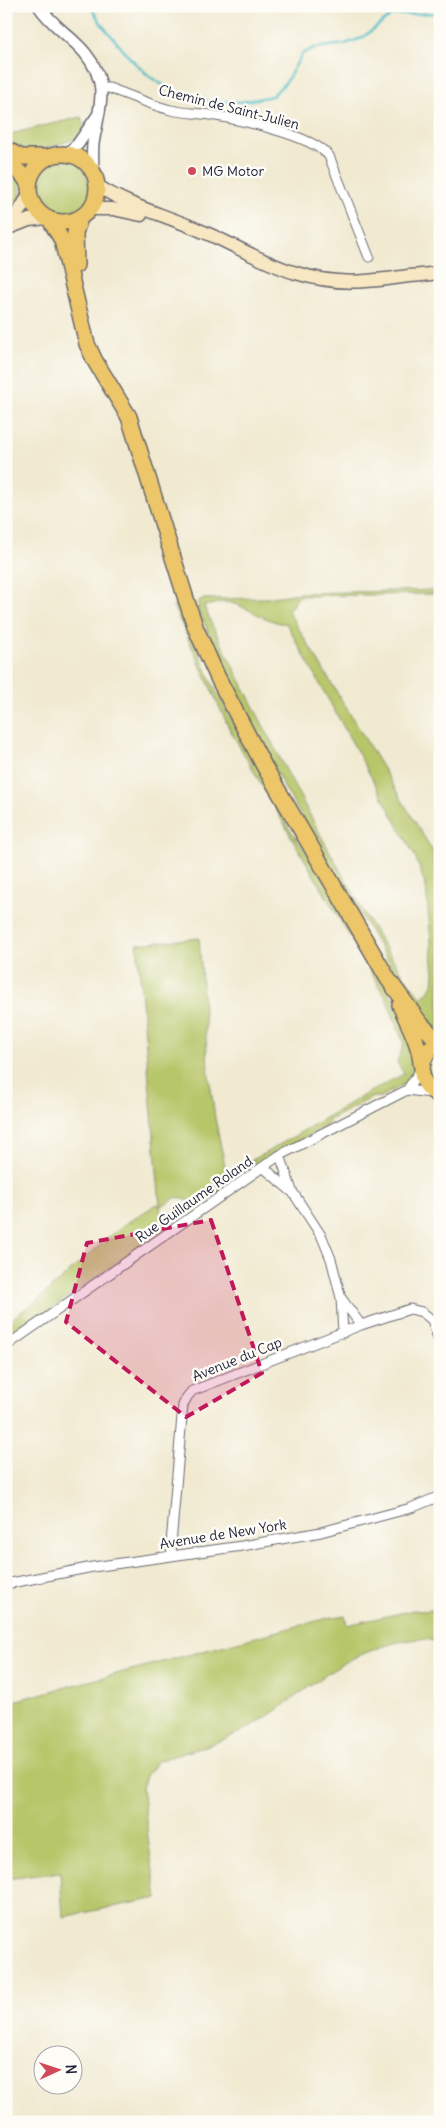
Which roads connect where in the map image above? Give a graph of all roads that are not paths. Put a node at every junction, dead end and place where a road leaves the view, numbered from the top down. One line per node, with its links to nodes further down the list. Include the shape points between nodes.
1 (40, 6): 2 (street, via 51,22 93,64)
2 (101, 88): 3 (street); 15 (street, Chemin de Saint-Julien, via 171,110 259,126 320,147 329,156)
3 (101, 109): 5 (street, via 81,140); 8 (street, via 93,145)
4 (6, 149): 6 (main road, via 22,157)
5 (66, 154): 6 (main road); 8 (main road, via 87,163)
6 (48, 157): 9 (main road, via 34,169)
7 (6, 164): 9 (main road, via 22,174)
8 (96, 178): 10 (main road, via 95,202); 13 (main road, via 126,202)
9 (29, 190): 11 (main road, via 34,207); 12 (main road, via 20,210)
10 (85, 214): 11 (main road, via 70,222); 13 (main road, via 113,209); 19 (main road, via 75,233 74,243)
11 (48, 219): 14 (main road, via 29,220); 19 (main road, via 62,240)
12 (6, 222)
13 (178, 222): 18 (main road, via 268,262 322,280 348,283)
14 (6, 229)
15 (369, 257)
16 (440, 262): 18 (main road)
17 (440, 272): 18 (main road)
18 (411, 276)
19 (78, 307): 20 (main road, via 91,353 131,422 206,654 248,738)
20 (388, 979): 21 (main road, via 420,1022); 22 (main road, via 421,1056)
21 (440, 1039): 22 (main road, via 429,1047)
22 (421, 1067): 23 (street); 24 (main road, via 424,1079)
23 (407, 1090): 24 (street); 25 (street, Rue Guillaume Roland)
24 (437, 1095)
25 (280, 1155): 26 (street, Rue Guillaume Roland); 27 (street)
26 (263, 1167): 27 (street); 32 (street, Rue Guillaume Roland)
27 (292, 1191): 28 (street, via 322,1237 332,1259)
28 (341, 1298): 29 (street); 30 (street)
29 (361, 1325): 30 (street, Avenue du Cap); 31 (street, Avenue du Cap, via 410,1309 422,1312 432,1320)
30 (343, 1333): 34 (street, Avenue du Cap, via 206,1385 187,1397 183,1405)
31 (440, 1344)
32 (6, 1346)
33 (440, 1496): 34 (street, Avenue de New York, via 410,1508 321,1532)
34 (172, 1556): 35 (street, Avenue de New York)
35 (6, 1584)

